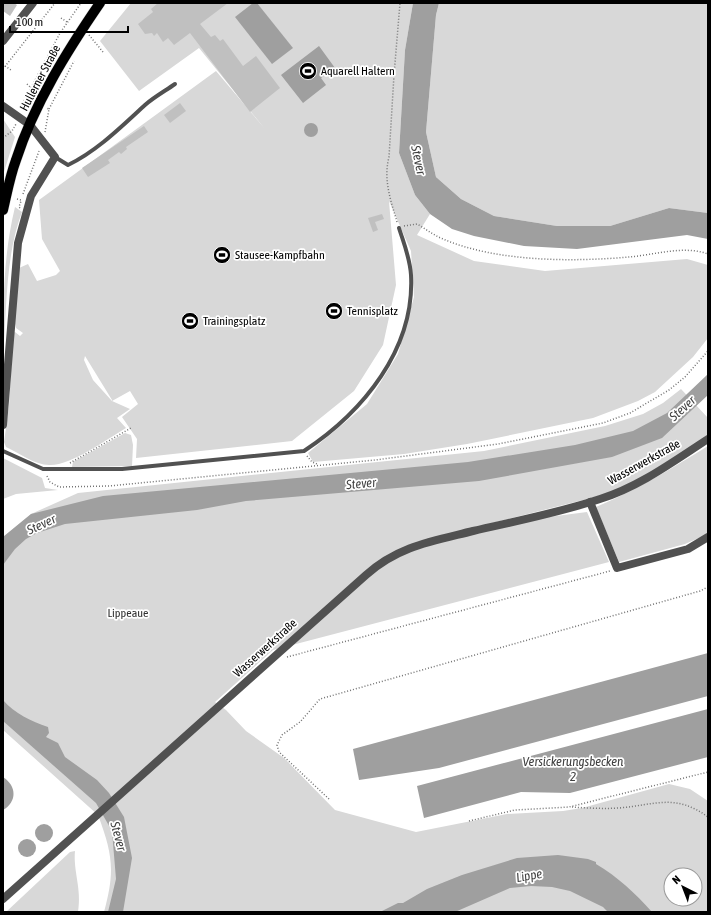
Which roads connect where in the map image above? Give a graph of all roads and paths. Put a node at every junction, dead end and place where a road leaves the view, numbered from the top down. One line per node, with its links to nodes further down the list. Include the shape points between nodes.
1 (33, 3): 9 (street)
2 (55, 3): 14 (path)
3 (81, 3): 7 (path)
4 (100, 3): 20 (main road, Hullerner Straße, via 67,54)
5 (400, 3): 32 (path, via 389,157 386,167 387,186)
6 (61, 18): 7 (path)
7 (67, 22): 13 (path)
8 (88, 34): 10 (path)
9 (3, 41)
10 (103, 52)
11 (77, 54): 22 (path)
12 (42, 60): 13 (path)
13 (45, 63): 19 (path)
14 (5, 66): 15 (path); 16 (path)
15 (3, 69)
16 (11, 70)
17 (27, 84): 19 (path)
18 (175, 84): 27 (lane, via 79,160 68,165)
19 (31, 88): 23 (path)
20 (40, 104): 22 (path); 24 (main road, Hullerner Straße)
21 (3, 106): 23 (street, Hullerner Straße)
22 (49, 109): 26 (path)
23 (20, 118): 24 (street, Hullerner Straße); 25 (path, via 12,131)
24 (30, 125): 26 (street); 31 (main road, Hullerner Straße, via 16,160)
25 (3, 138)
26 (43, 142): 27 (street); 28 (path)
27 (55, 157): 35 (street, via 31,196 18,243)
28 (23, 192)
29 (17, 199): 30 (path, via 21,200)
30 (19, 207)
31 (3, 210)
32 (399, 228): 33 (path, via 417,224 440,238 480,251 555,260 593,260 683,251); 39 (lane, via 408,253 411,293 406,322 396,350 375,386 362,401)
33 (708, 254)
34 (708, 351): 40 (path, via 685,377 669,390 630,413 603,423 461,450)
35 (3, 425)
36 (131, 428): 42 (path)
37 (708, 439): 43 (street, Wasserwerkstraße, via 636,484)
38 (3, 451): 41 (lane)
39 (304, 451): 40 (path, via 312,462); 42 (lane, via 122,469)
40 (319, 465): 41 (path, via 156,482 59,487 50,482)
41 (43, 468): 42 (lane)
42 (59, 469)
43 (590, 502): 45 (street); 47 (street, Wasserwerkstraße, via 398,552 372,568)
44 (708, 537): 45 (street, via 688,549)
45 (617, 568): 47 (path, via 278,659)
46 (708, 587): 49 (path, via 320,699 300,722 282,735 277,745 279,752)
47 (274, 656): 53 (street, Wasserwerkstraße)
48 (708, 772): 50 (path)
49 (329, 799)
50 (569, 807): 51 (path, via 619,808 673,802 690,807); 52 (path, via 515,810)
51 (708, 817)
52 (469, 821)
53 (3, 899)

